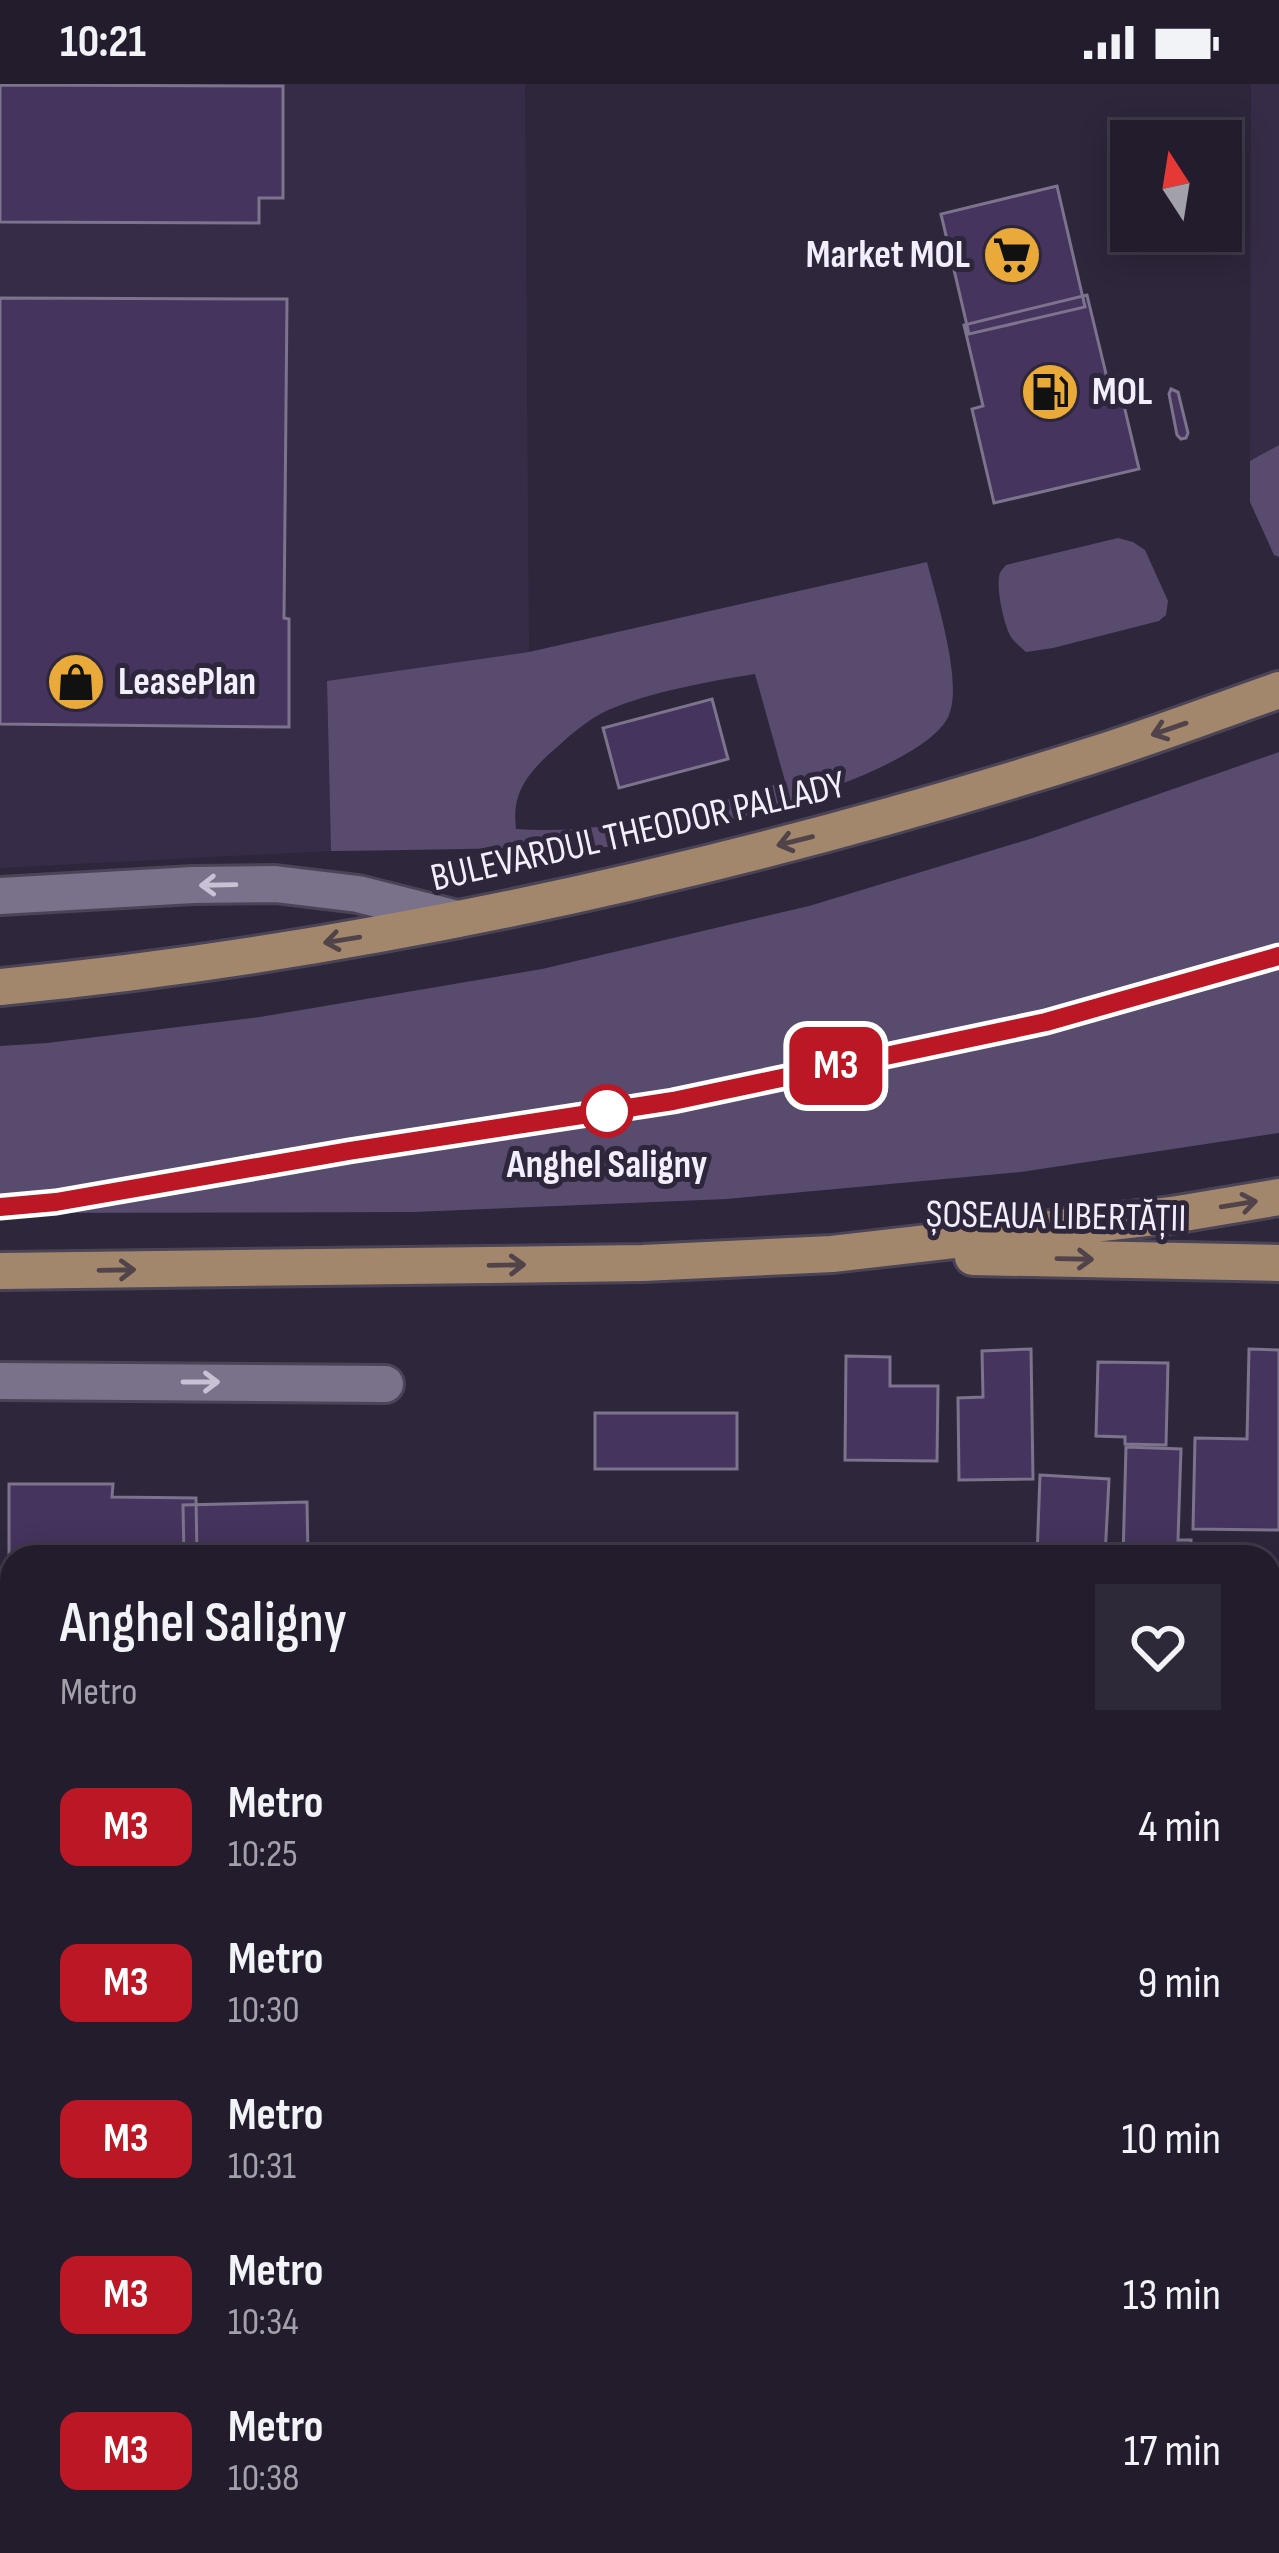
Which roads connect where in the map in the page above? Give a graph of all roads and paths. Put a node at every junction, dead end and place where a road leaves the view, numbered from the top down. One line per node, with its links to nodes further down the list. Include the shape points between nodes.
1 (1279, 690): 3 (main road, BULEVARDUL THEODOR PALLADY, one-way to 3, via 849,827)
2 (0, 896): 3 (street, one-way to 2, via 274,884)
3 (457, 919): 4 (main road, BULEVARDUL THEODOR PALLADY, one-way to 4)
4 (0, 987)
5 (1279, 1197): 6 (main road, one-way to 5)
6 (832, 1254): 7 (main road, ȘOSEAUA LIBERTĂȚII, one-way to 7); 8 (main road, one-way to 6)
7 (1279, 1263)
8 (0, 1271)
9 (0, 1381): 10 (street, one-way to 10)
10 (385, 1384)

